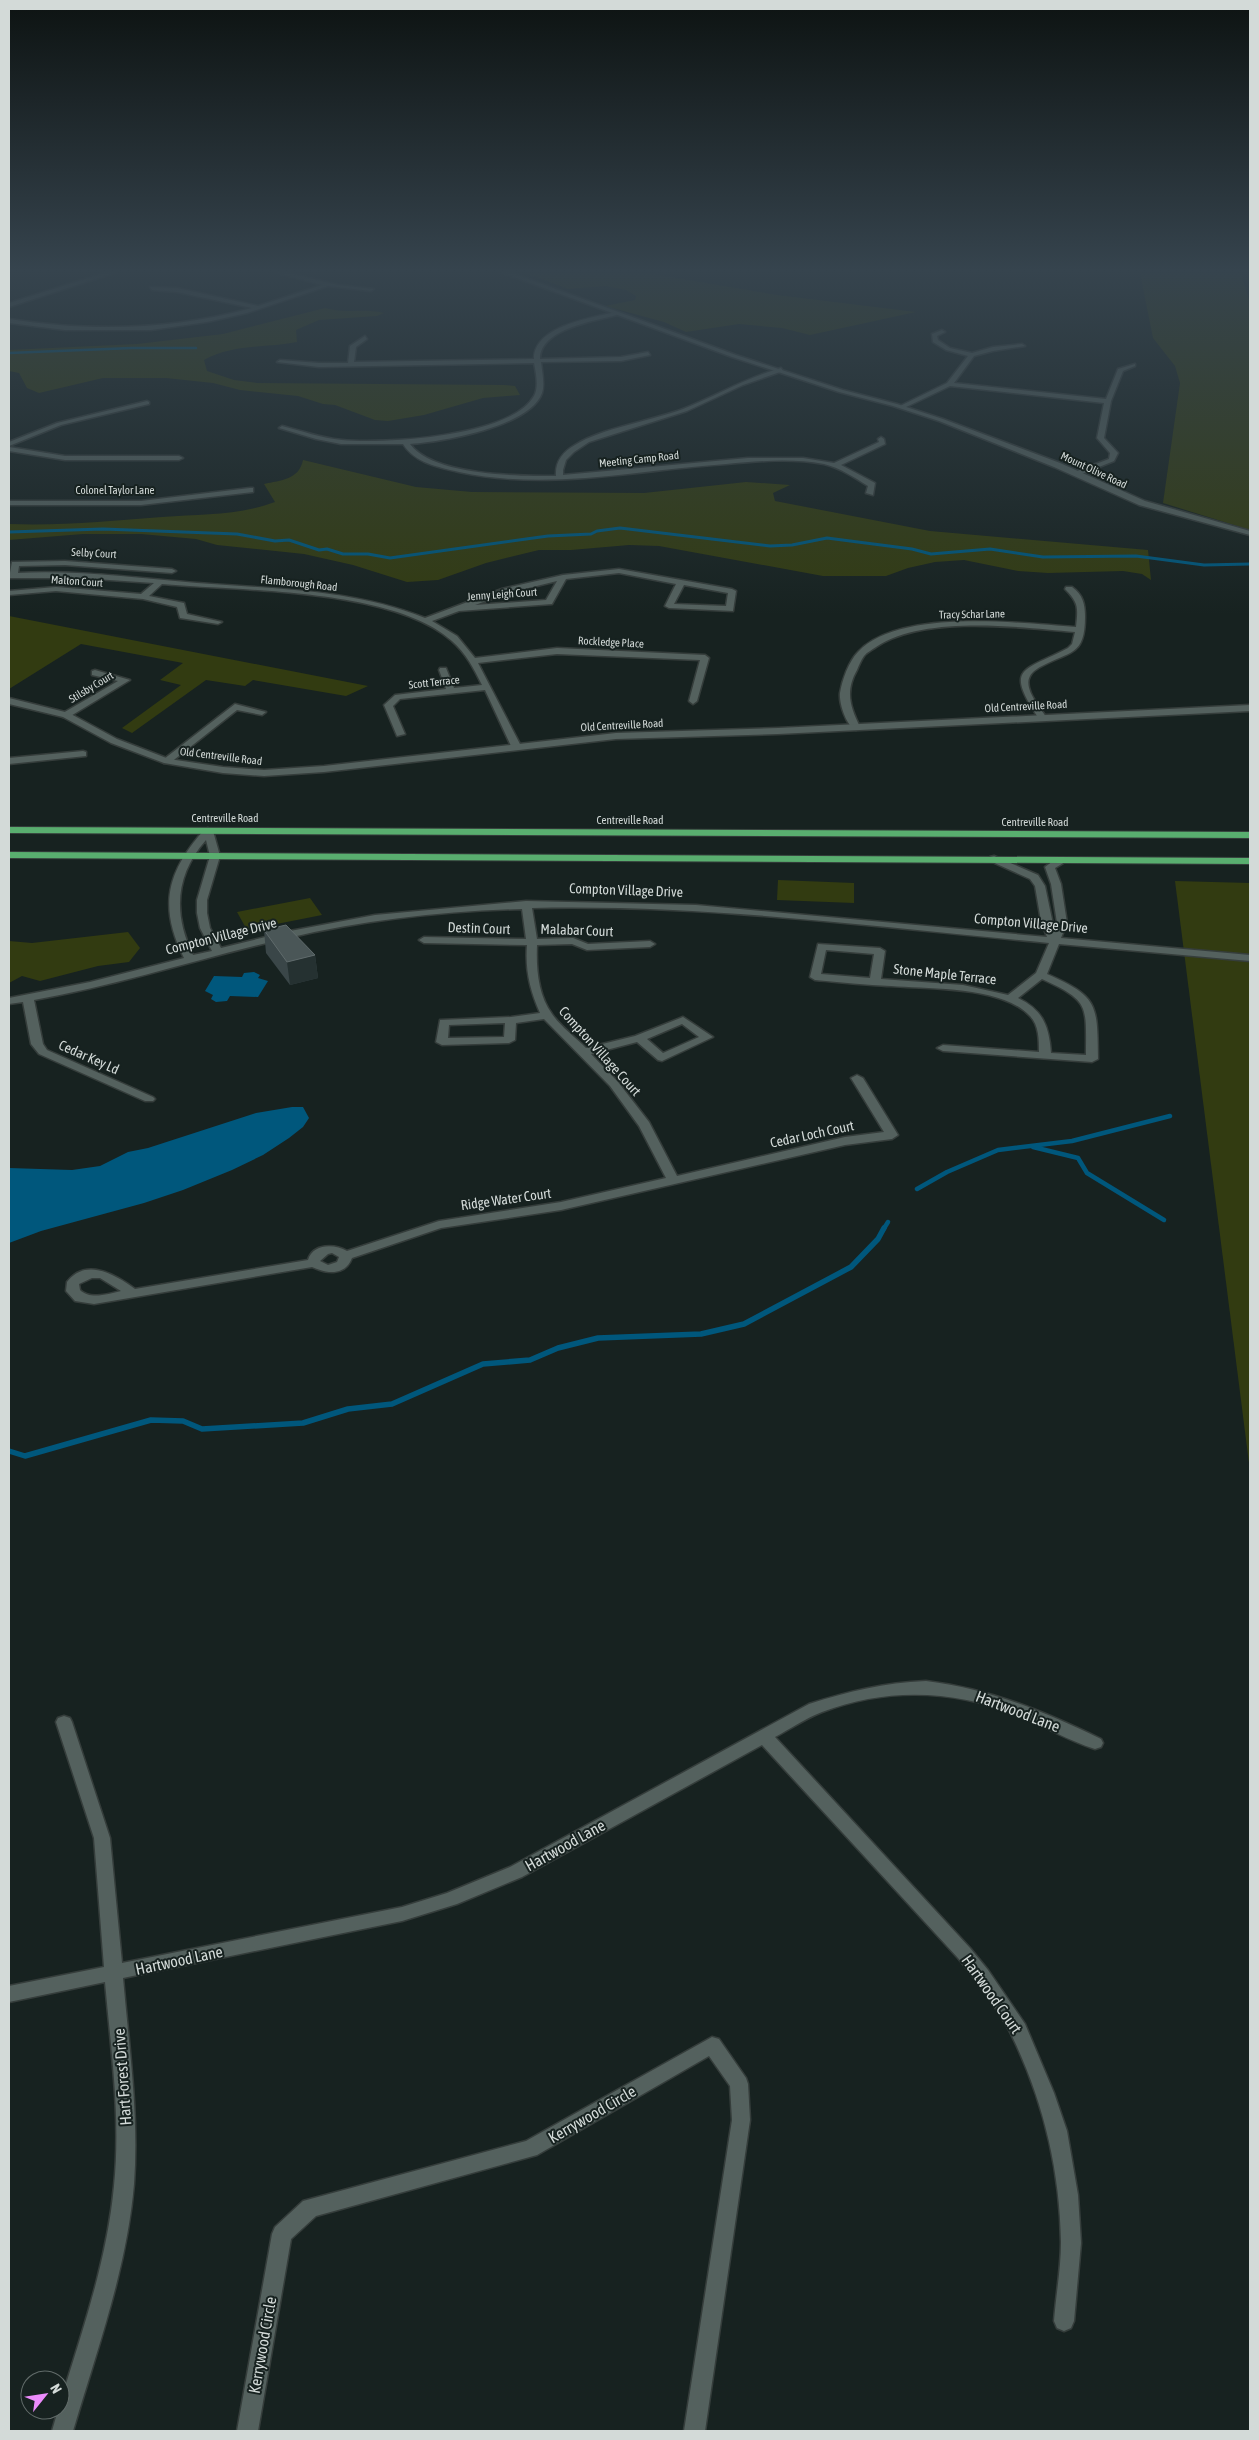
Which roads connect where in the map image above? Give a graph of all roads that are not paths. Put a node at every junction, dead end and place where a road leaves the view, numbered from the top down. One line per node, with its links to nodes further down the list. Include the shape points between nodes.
1 (540, 387): 12 (street, via 534,401 503,421 474,430)
2 (735, 387): 18 (street, via 685,410 588,441 560,462)
3 (829, 387): 9 (street, Mount Olive Road)
4 (944, 387): 9 (street)
5 (977, 387): 7 (street)
6 (1113, 387): 7 (street)
7 (1108, 401): 17 (street, via 1100,438 1114,452 1112,460)
8 (147, 403): 13 (street, via 58,424)
9 (902, 407): 17 (street, Mount Olive Road)
10 (282, 428): 12 (street, via 340,442)
11 (881, 439): 16 (street, via 882,443)
12 (405, 442): 18 (street, Meeting Camp Road, via 409,450 420,458 463,471 507,477)
13 (9, 444)
14 (9, 449): 15 (street, via 65,458)
15 (179, 458)
16 (835, 465): 18 (street, Meeting Camp Road, via 742,461); 20 (street, Meeting Camp Road, via 872,485)
17 (1076, 473): 22 (street, Mount Olive Road, via 1152,506)
18 (560, 476)
19 (250, 490): 21 (street, Colonel Taylor Lane, via 141,503)
20 (870, 492)
21 (9, 503)
22 (1250, 533)
23 (12, 564): 24 (street, Selby Court, via 65,563); 25 (street, Selby Court)
24 (172, 571)
25 (12, 576): 27 (street, Flamborough Road, via 72,575)
26 (563, 577): 28 (street, Jenny Leigh Court, via 619,571); 32 (street, Jenny Leigh Court, via 505,591); 32 (street, Jenny Leigh Court, via 549,602)
27 (160, 582): 31 (street); 33 (street, Flamborough Road, via 345,599 386,607)
28 (681, 582): 28 (street, Jenny Leigh Court, via 732,592 730,609 669,606)
29 (1069, 589): 35 (street, via 1080,603)
30 (9, 593): 31 (street, Malton Court, via 56,589)
31 (143, 598): 34 (street, Malton Court, via 181,604 184,616)
32 (458, 608): 33 (street, Jenny Leigh Court)
33 (424, 621): 36 (street, Flamborough Road, via 454,638)
34 (218, 622)
35 (1079, 630): 46 (street, via 1078,641 1073,648 1037,665 1026,676 1024,684); 47 (street, Tracy Schar Lane, via 957,623 920,628 883,639 859,655 850,669 844,698)
36 (473, 661): 39 (street, Flamborough Road); 42 (street, Rockledge Place, via 564,651 705,658)
37 (443, 670): 40 (street)
38 (95, 673): 45 (street, Stilsby Court, via 126,680)
39 (486, 687): 40 (street, Scott Terrace); 49 (street, Flamborough Road)
40 (451, 691): 48 (street, Scott Terrace, via 398,697 388,705)
41 (9, 701): 45 (street, Old Centreville Road)
42 (693, 701)
43 (1250, 708): 46 (street, Old Centreville Road)
44 (262, 712): 52 (street, via 235,707)
45 (66, 715): 52 (street, Old Centreville Road, via 114,741)
46 (1042, 717): 47 (street, Old Centreville Road)
47 (856, 726): 49 (street, Old Centreville Road, via 616,736)
48 (400, 734)
49 (516, 746): 52 (street, Old Centreville Road, via 278,773 223,770)
50 (84, 754): 51 (street)
51 (9, 761)
52 (167, 761)
53 (9, 830): 54 (highway, Centreville Road)
54 (208, 831): 55 (highway, Centreville Road); 57 (street); 58 (street)
55 (1250, 835)
56 (9, 855): 57 (highway)
57 (188, 856): 58 (highway); 69 (street, via 174,915 176,928)
58 (215, 856): 59 (highway); 67 (street, via 202,900 202,913 205,928)
59 (994, 859): 60 (highway); 64 (street, via 1034,877 1040,886 1046,922)
60 (1061, 860): 61 (highway); 64 (street, Stone Maple Terrace, via 1050,868 1062,923)
61 (1250, 860)
62 (526, 904): 64 (street, Compton Village Drive, via 696,908); 65 (street, Compton Village Court); 67 (street, Compton Village Drive, via 387,916)
63 (424, 940): 65 (street, Destin Court)
64 (1054, 940): 68 (street, Compton Village Drive); 70 (street, Stone Maple Terrace)
65 (532, 943): 66 (street, Malabar Court, via 573,941 587,947); 75 (street, Compton Village Court, via 531,965 537,994)
66 (650, 944)
67 (218, 952): 69 (street, Compton Village Drive)
68 (1250, 958)
69 (190, 959): 72 (street, Compton Village Drive, via 86,987)
70 (1041, 975): 73 (street, Stone Maple Terrace); 80 (street, via 1076,990 1086,998 1091,1017 1092,1059)
71 (875, 982): 71 (street, Stone Maple Terrace, via 816,977 822,946 880,951); 73 (street, Stone Maple Terrace, via 994,993)
72 (28, 998): 74 (street, Compton Village Drive); 82 (street, Cedar Key Ld, via 37,1044 43,1052)
73 (1010, 999): 80 (street, Stone Maple Terrace, via 1030,1008 1040,1020 1044,1028)
74 (9, 1001)
75 (547, 1015): 76 (street); 79 (street, Compton Village Court)
76 (511, 1020): 76 (street, via 509,1040 442,1042 444,1022)
77 (639, 1038): 77 (street, via 683,1020 706,1037 662,1058); 79 (street)
78 (943, 1048): 80 (street)
79 (584, 1052): 83 (street, Compton Village Court, via 614,1084 645,1125)
80 (1045, 1056)
81 (857, 1078): 83 (street, Cedar Loch Court, via 892,1135 845,1141)
82 (149, 1099)
83 (673, 1179): 84 (street, Ridge Water Court, via 561,1206 439,1225 346,1256 334,1249 325,1250 318,1253 314,1263)
84 (133, 1294)
85 (64, 1722): 88 (street, Hart Forest Drive, via 102,1838)
86 (764, 1736): 87 (street, Hartwood Lane, via 815,1708 860,1693 930,1687 972,1692 1004,1702); 88 (street, Hartwood Lane, via 516,1872 451,1899 402,1914); 90 (street, Hartwood Court, via 964,1953 1019,2030 1045,2093 1064,2165 1071,2243)
87 (1095, 1743)
88 (115, 1973): 89 (street, Hartwood Lane); 91 (street, Hart Forest Drive, via 126,2116 123,2195 98,2310)
89 (9, 1994)
90 (1064, 2321)
91 (62, 2431)
92 (247, 2431): 93 (street, Kerrywood Circle, via 282,2234 310,2208 530,2149 712,2045 739,2084 741,2120)
93 (695, 2431)

